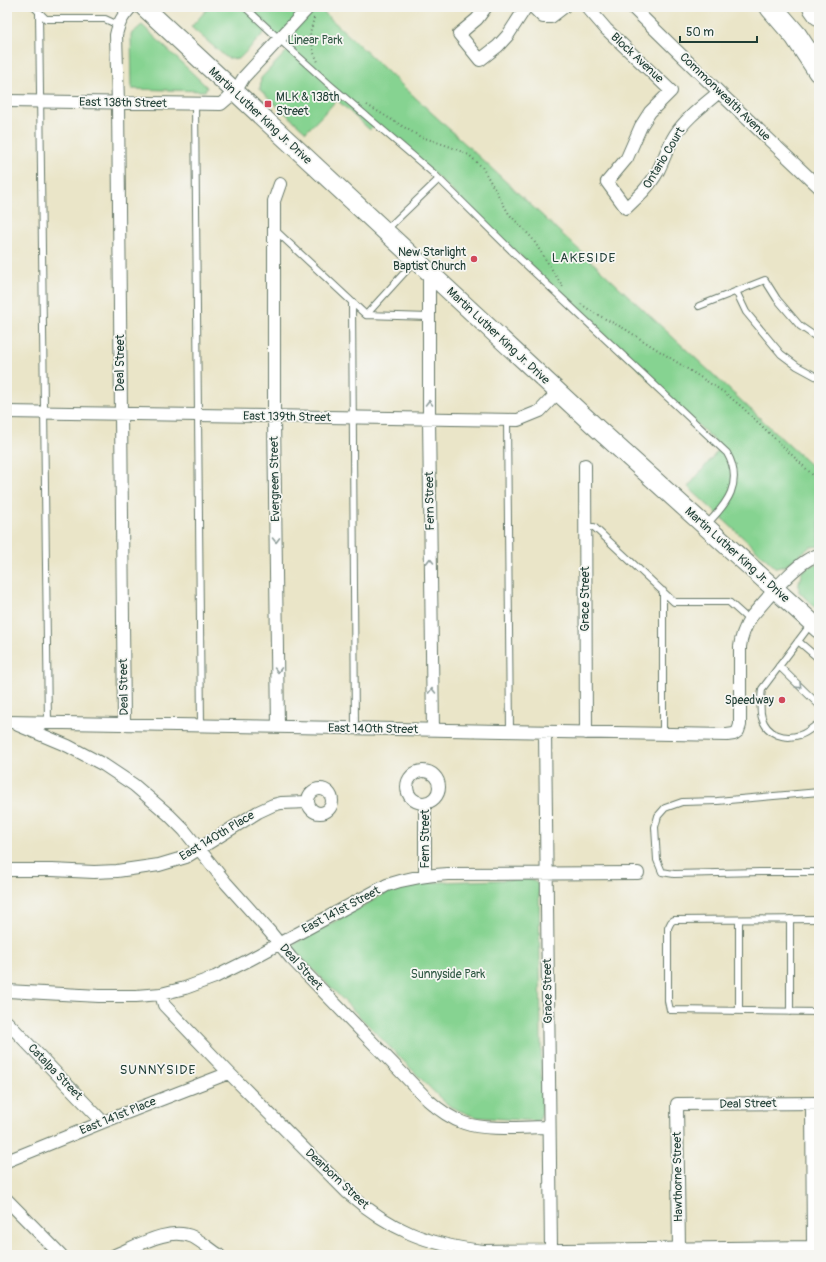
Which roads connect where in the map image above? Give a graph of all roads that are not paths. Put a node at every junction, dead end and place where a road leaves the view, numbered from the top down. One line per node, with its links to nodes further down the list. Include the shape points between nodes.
1 (34, 7): 14 (lane)
2 (131, 7): 16 (street)
3 (144, 7): 19 (main road, Martin Luther King Jr. Drive)
4 (245, 7): 17 (lane)
5 (486, 7): 6 (street, via 477,19 459,34 480,60 508,35)
6 (526, 7)
7 (533, 7): 8 (street, via 544,17 551,17)
8 (564, 7)
9 (587, 7): 28 (street, Block Avenue, via 606,29 671,91 647,117 627,158 608,182)
10 (632, 7): 20 (street, Commonwealth Avenue)
11 (771, 7): 18 (highway, via 796,36)
12 (814, 7): 15 (highway)
13 (311, 10): 17 (street, East 138th Street)
14 (40, 13): 16 (lane, via 46,19 105,19); 22 (lane)
15 (819, 14)
16 (118, 25): 23 (street, Deal Street)
17 (279, 39): 19 (street, East 138th Street, via 244,77); 25 (lane)
18 (819, 71)
19 (235, 92): 24 (street, East 138th Street, via 221,104); 30 (main road, Martin Luther King Jr. Drive)
20 (719, 92): 27 (street, Commonwealth Avenue); 28 (street, Ontario Court, via 683,125 650,183)
21 (7, 101): 22 (street, East 138th Street)
22 (41, 102): 23 (street, East 138th Street); 41 (lane)
23 (118, 103): 24 (street, East 138th Street); 42 (street, Deal Street)
24 (195, 104): 43 (lane)
25 (439, 179): 30 (lane); 49 (lane, via 519,258 727,453 732,461 734,484 721,510)
26 (280, 184): 29 (street, Evergreen Street, via 274,201)
27 (819, 187)
28 (626, 208)
29 (274, 229): 33 (lane); 44 (street, Evergreen Street)
30 (384, 231): 31 (main road, Martin Luther King Jr. Drive)
31 (422, 266): 35 (lane); 36 (street, Fern Street); 39 (main road, Martin Luther King Jr. Drive)
32 (736, 291): 34 (lane); 37 (lane, via 766,280 777,299 800,326); 38 (lane, via 746,312 781,354)
33 (352, 303): 35 (lane); 45 (lane)
34 (699, 306)
35 (366, 315): 36 (lane)
36 (429, 317): 46 (street, Fern Street, one-way to 36)
37 (819, 339)
38 (819, 378)
39 (558, 392): 47 (street, East 139th Street, via 540,411 518,420); 49 (main road, Martin Luther King Jr. Drive)
40 (7, 412): 41 (street, East 139th Street)
41 (45, 413): 42 (street, East 139th Street); 61 (lane)
42 (121, 414): 43 (street, East 139th Street); 63 (street, Deal Street)
43 (198, 415): 44 (street, East 139th Street); 64 (lane)
44 (274, 417): 45 (street, East 139th Street); 65 (street, Evergreen Street, one-way to 65)
45 (353, 418): 46 (street, East 139th Street); 66 (lane)
46 (429, 419): 47 (street, East 139th Street); 67 (street, Fern Street, one-way to 46)
47 (507, 420): 68 (lane)
48 (585, 465): 50 (street, Grace Street)
49 (705, 526): 52 (main road, Martin Luther King Jr. Drive)
50 (585, 527): 53 (lane, via 594,527); 70 (street, Grace Street)
51 (819, 554): 52 (street, via 801,563)
52 (776, 590): 54 (street); 55 (main road, Martin Luther King Jr. Drive)
53 (663, 591): 54 (lane, via 674,602 729,602); 71 (lane)
54 (750, 620): 71 (street, East 140th Street, via 743,631 740,647 738,731 728,735)
55 (815, 626): 56 (lane)
56 (798, 641): 57 (lane); 58 (lane)
57 (819, 659)
58 (779, 666): 59 (lane, one-way to 59); 62 (lane, via 762,690 760,699 765,726 778,736 786,738 802,735)
59 (819, 705)
60 (9, 722): 61 (street, East 140th Street); 75 (street, Deal Street, via 68,746 119,774 151,798 184,830)
61 (48, 723): 63 (street, East 140th Street)
62 (819, 723)
63 (124, 724): 64 (street, East 140th Street)
64 (201, 726): 65 (street, East 140th Street)
65 (278, 727): 66 (street, East 140th Street)
66 (355, 728): 67 (street, East 140th Street)
67 (432, 730): 68 (street, East 140th Street)
68 (510, 731): 69 (street, East 140th Street)
69 (544, 732): 70 (street, East 140th Street); 79 (street, Grace Street)
70 (586, 733): 71 (street, East 140th Street)
71 (664, 734)
72 (819, 792): 77 (lane, via 682,802 664,808 655,827 657,860 662,872)
73 (307, 802): 75 (street, East 140th Place, via 270,806)
74 (424, 803): 80 (street, Fern Street)
75 (199, 849): 76 (street, East 140th Place, via 181,859 137,869 94,872); 84 (street, Deal Street)
76 (7, 870)
77 (813, 872)
78 (638, 873): 79 (street, East 141st Street)
79 (547, 874): 80 (street, East 141st Street); 95 (street, Grace Street)
80 (425, 875): 84 (street, East 141st Street, via 387,885)
81 (790, 919): 82 (lane); 83 (lane); 88 (lane)
82 (819, 919)
83 (739, 920): 87 (lane); 87 (lane, via 674,920 668,928 670,1010)
84 (279, 944): 86 (street, East 141st Street, via 216,977); 95 (street, Deal Street, via 439,1110 451,1118 477,1126)
85 (7, 991): 86 (street, East 141st Street, via 100,996)
86 (161, 994): 91 (street, Dearborn Street, via 164,1005)
87 (739, 1011): 88 (lane)
88 (790, 1012): 89 (lane)
89 (819, 1012)
90 (7, 1022): 94 (street, Catalpa Street)
91 (229, 1073): 94 (street, East 141st Place); 99 (street, Dearborn Street, via 348,1193 375,1214 399,1228 439,1244 461,1248)
92 (815, 1103): 93 (street, Deal Street); 98 (street, Dearborn Street, via 813,1247)
93 (677, 1104): 98 (street, Hawthorne Street)
94 (103, 1122): 96 (street, East 141st Place)
95 (549, 1127): 99 (street, Grace Street)
96 (7, 1161)
97 (7, 1200): 100 (street)
98 (679, 1249): 99 (street, Dearborn Street)
99 (551, 1250)
100 (61, 1255)
101 (115, 1255): 102 (street, via 163,1235 175,1233 192,1237)
102 (219, 1255)

